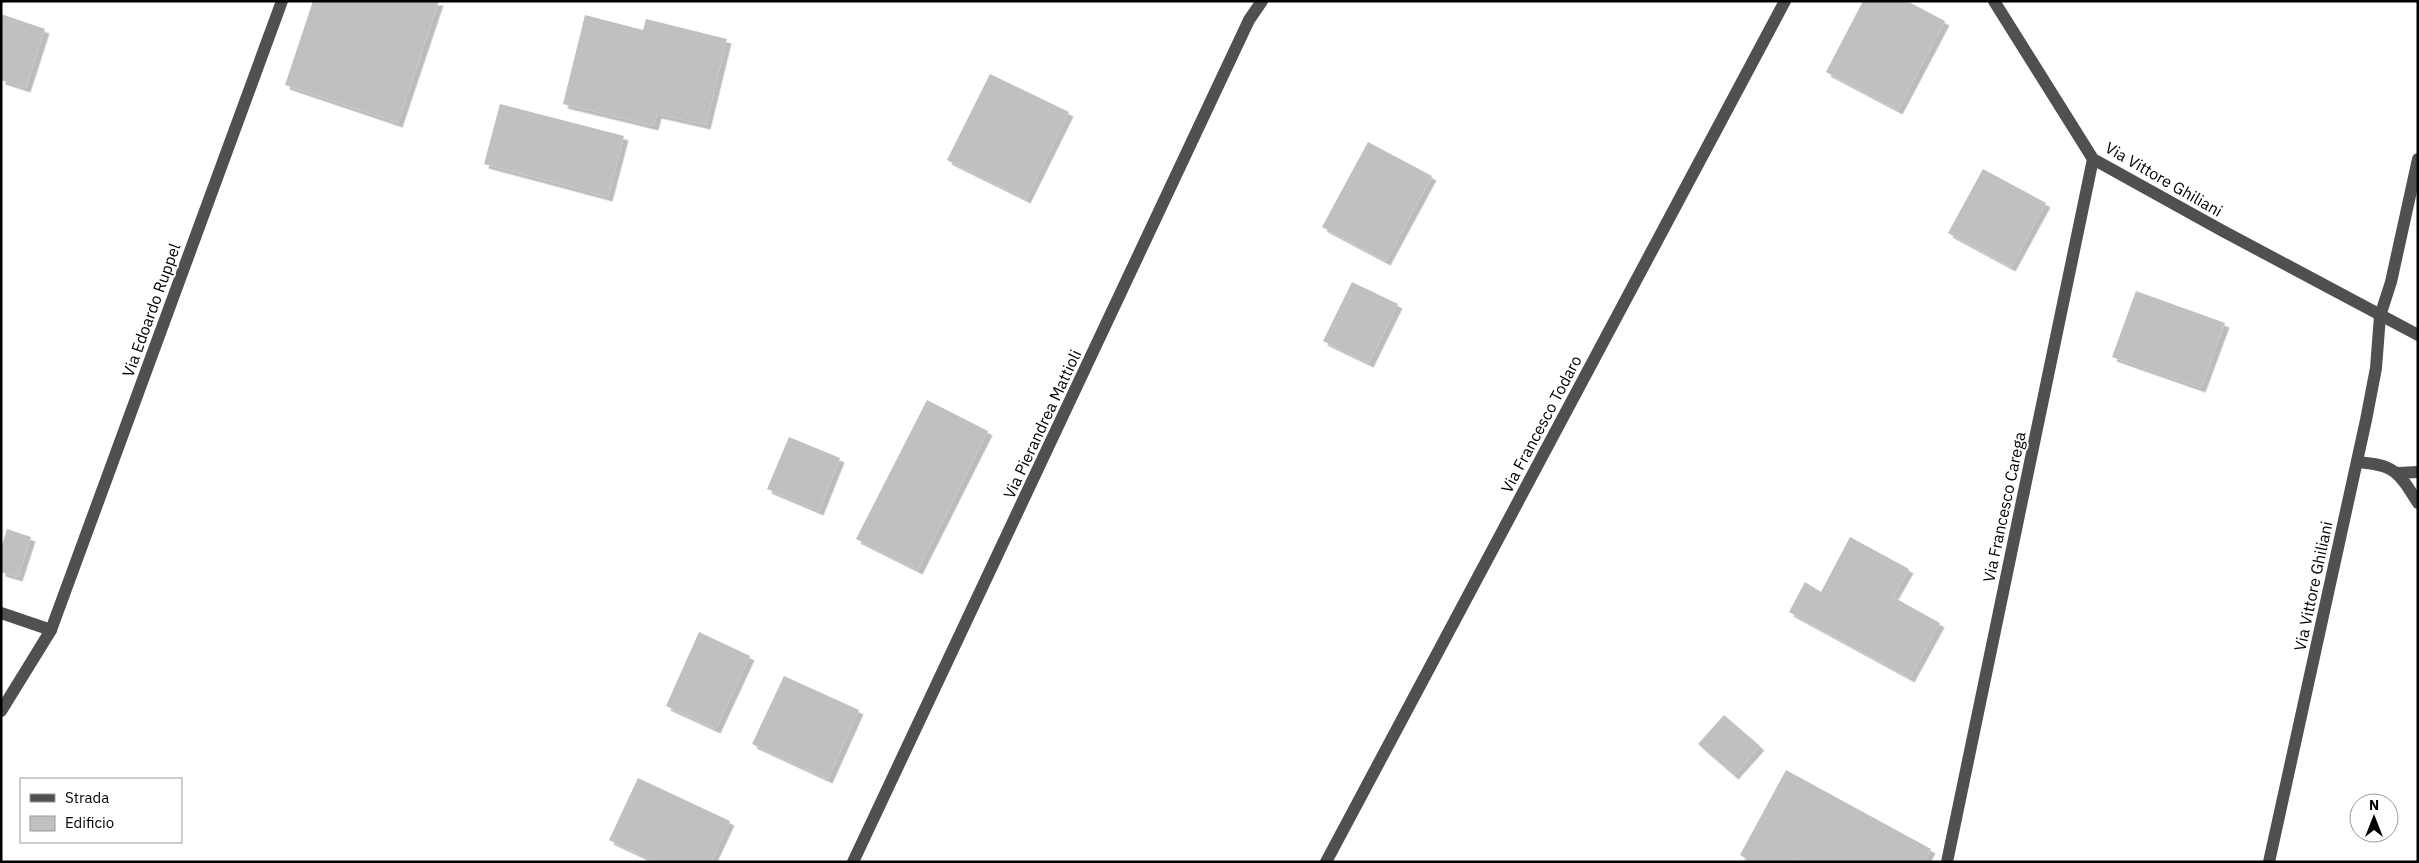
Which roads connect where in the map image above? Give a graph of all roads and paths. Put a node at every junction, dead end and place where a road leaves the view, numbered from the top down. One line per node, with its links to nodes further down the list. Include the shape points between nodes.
1 (282, 1): 15 (street, Via Edoardo Ruppel)
2 (1262, 1): 17 (street, Via Pierandrea Mattioli, via 1249,20)
3 (1785, 1): 18 (street, Via Francesco Todaro)
4 (1994, 1): 5 (street, Via Vittore Ghiliani)
5 (2093, 159): 7 (street, Via Vittore Ghiliani); 19 (street, Via Francesco Carega)
6 (2418, 159): 7 (street, via 2391,282)
7 (2380, 316): 8 (street, Via Vittore Ghiliani); 9 (street, Via Vittore Ghiliani, via 2376,368)
8 (2418, 335)
9 (2357, 462): 11 (street, via 2383,466); 20 (street, Via Vittore Ghiliani)
10 (2418, 472): 11 (street)
11 (2398, 473): 12 (street); 13 (street)
12 (2418, 485)
13 (2418, 503)
14 (1, 613): 15 (street)
15 (51, 630): 16 (street, Via Edoardo Ruppel)
16 (1, 711)
17 (853, 862)
18 (1326, 862)
19 (1947, 862)
20 (2269, 862)

